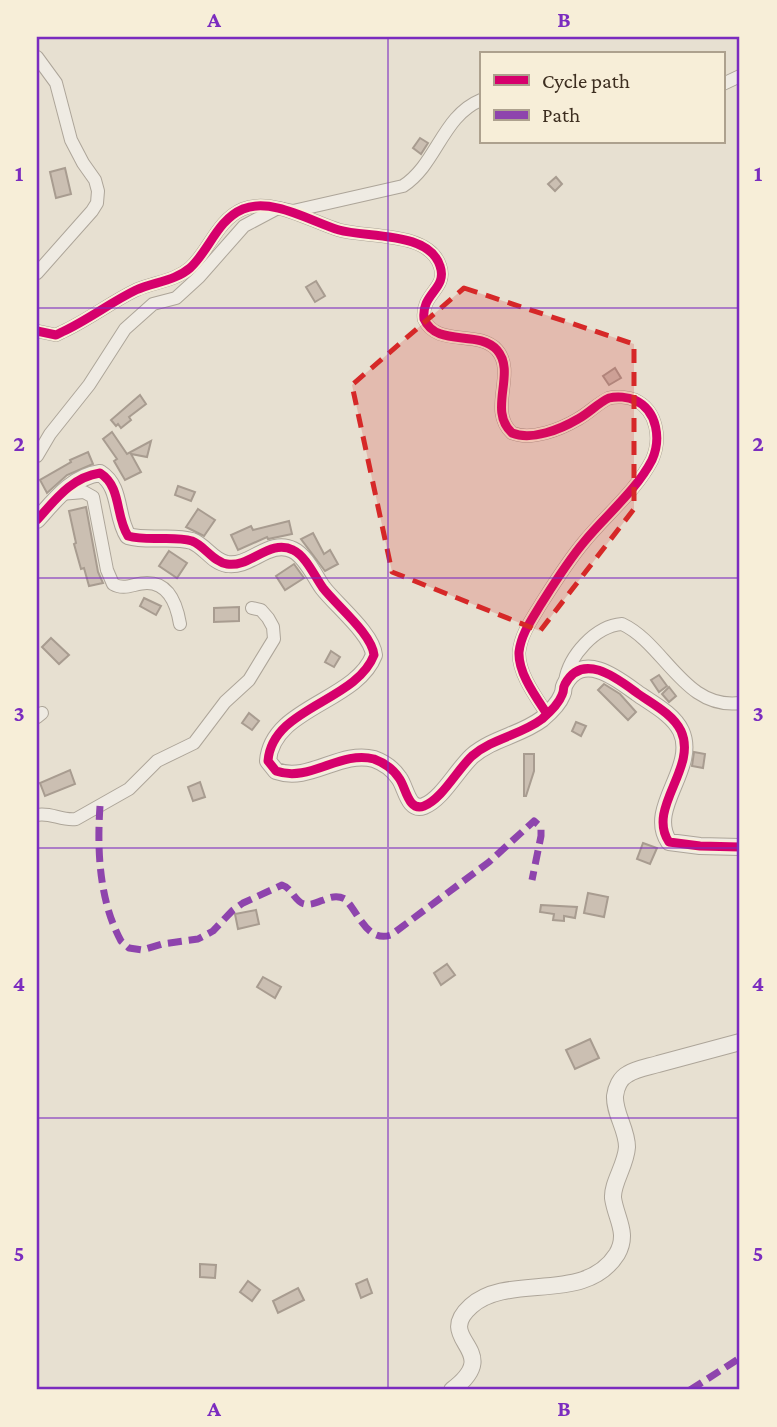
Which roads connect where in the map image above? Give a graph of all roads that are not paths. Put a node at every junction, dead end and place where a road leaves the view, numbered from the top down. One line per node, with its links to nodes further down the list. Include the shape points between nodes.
1 (37, 57): 6 (street, via 56,83 71,141 98,191 92,211)
2 (740, 76): 3 (street)
3 (724, 84)
4 (480, 100): 5 (street, via 455,117 415,176 403,186 293,211)
5 (278, 208): 7 (street, via 241,210 223,225 187,271 137,289 56,335); 8 (street, via 244,226 176,298 153,304 125,329); 15 (street, via 341,231 404,240 438,260 441,280 425,303 424,319 434,331 485,342 496,349 503,370 503,419 512,433 528,436 559,428 615,397 635,400 652,415 657,448 647,468 565,567 522,637 521,667)
6 (37, 273)
7 (37, 331)
8 (37, 456)
9 (60, 494): 10 (street); 12 (street, via 84,492 93,498 113,584 146,583 167,592); 15 (street, via 71,484 100,473 113,487 128,536 195,542 227,565 273,549 292,549 368,639 374,655 365,671 276,737 268,761 276,771 304,773 342,760 370,758 392,769 408,799 419,807 432,801 479,751)
10 (37, 520)
11 (252, 608): 16 (street, via 268,618 274,639 249,680 225,702 194,743 157,761 129,789 76,819)
12 (180, 624)
13 (564, 685): 14 (street, via 569,665 584,646 608,627 622,624 642,638 695,693 723,703); 15 (street); 17 (street, via 582,670 603,670 674,721 681,730 684,757 666,807 663,834 677,845)
14 (740, 703)
15 (547, 714)
16 (37, 815)
17 (740, 847)
18 (740, 1042): 19 (street, via 620,1080 614,1099 627,1144 613,1197 624,1234 616,1255 589,1278 495,1293 471,1306 460,1332 474,1359 473,1367)
19 (452, 1390)

